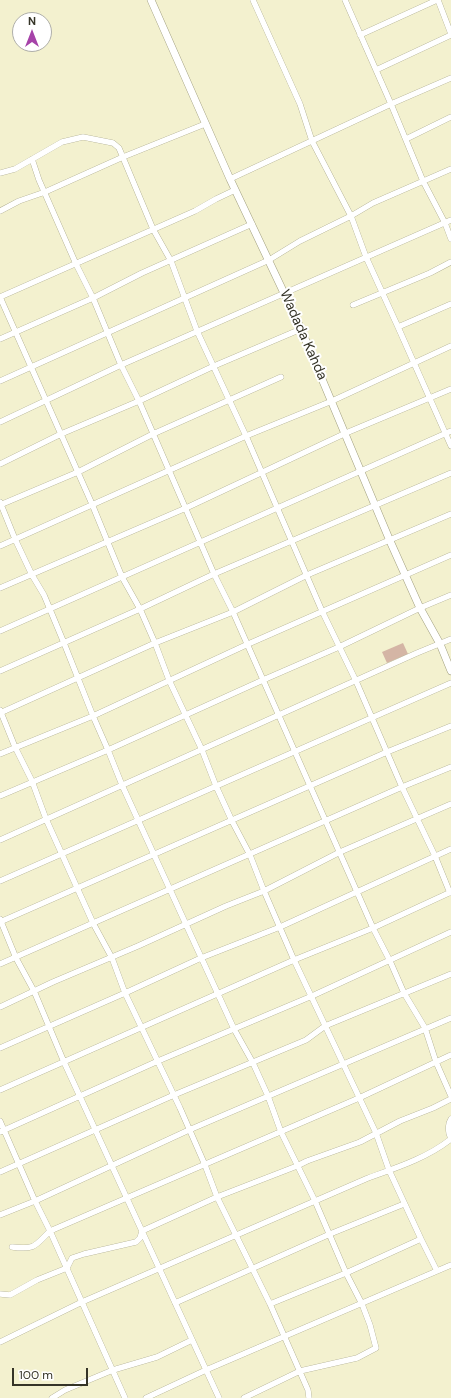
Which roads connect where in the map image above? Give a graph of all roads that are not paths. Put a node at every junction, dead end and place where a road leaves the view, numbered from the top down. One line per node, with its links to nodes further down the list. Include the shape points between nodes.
1 (253, 0): 13 (street, via 300,104)
2 (345, 0): 5 (street)
3 (437, 0): 5 (street); 6 (street)
4 (153, 1): 11 (main road, Wadada Kahda)
5 (360, 35): 7 (street)
6 (451, 35): 7 (street)
7 (376, 70): 9 (street)
8 (451, 78): 9 (street)
9 (391, 104): 12 (street); 13 (street)
10 (451, 117): 12 (street)
11 (206, 124): 14 (street); 18 (main road, Wadada Kahda)
12 (406, 139): 19 (street)
13 (312, 141): 18 (street); 23 (street)
14 (124, 157): 15 (street, via 120,148 112,143 83,137 62,142); 21 (street); 27 (street)
15 (32, 159): 17 (street, via 15,169); 21 (street)
16 (451, 169): 19 (street)
17 (0, 173)
18 (230, 179): 20 (main road, Wadada Kahda)
19 (423, 181): 23 (street, via 373,203); 25 (street)
20 (235, 190): 26 (main road, Wadada Kahda); 27 (street)
21 (45, 192): 22 (street); 33 (street)
22 (0, 211)
23 (351, 216): 29 (street); 30 (street, via 300,241)
24 (451, 220): 25 (street)
25 (445, 223): 28 (street); 29 (street)
26 (252, 224): 30 (main road, Wadada Kahda); 31 (street)
27 (153, 229): 31 (street); 33 (street)
28 (451, 239)
29 (366, 257): 34 (street); 35 (street)
30 (269, 260): 35 (main road, Wadada Kahda); 38 (street)
31 (171, 261): 37 (street); 38 (street)
32 (451, 262): 34 (street)
33 (76, 264): 36 (street); 37 (street)
34 (382, 293): 40 (street); 41 (street)
35 (285, 294): 42 (main road, Wadada Kahda); 43 (street)
36 (0, 297): 44 (street)
37 (93, 298): 44 (street); 45 (street)
38 (184, 298): 43 (street); 45 (street)
39 (451, 304): 41 (street)
40 (353, 305)
41 (398, 327): 48 (street)
42 (301, 328): 50 (street); 59 (main road, Wadada Kahda)
43 (197, 331): 49 (street); 50 (street)
44 (15, 332): 46 (street); 51 (street)
45 (107, 332): 49 (street); 51 (street)
46 (0, 339)
47 (451, 346): 48 (street)
48 (414, 362): 55 (street); 59 (street)
49 (121, 365): 56 (street); 57 (street)
50 (214, 366): 57 (street); 58 (street)
51 (31, 367): 53 (street); 56 (street)
52 (281, 377): 58 (street)
53 (0, 381)
54 (451, 389): 55 (street)
55 (430, 399): 61 (street); 62 (street)
56 (46, 400): 60 (street); 63 (street)
57 (139, 401): 63 (street); 64 (street)
58 (230, 401): 64 (street); 65 (street)
59 (332, 401): 62 (main road, Wadada Kahda); 65 (street)
60 (0, 422)
61 (448, 432): 66 (street); 69 (street)
62 (346, 433): 69 (main road, Wadada Kahda); 71 (street)
63 (61, 434): 67 (street); 70 (street)
64 (153, 434): 68 (street); 70 (street)
65 (246, 436): 68 (street); 71 (street)
66 (451, 446)
67 (0, 464)
68 (169, 470): 74 (street); 76 (street)
69 (361, 470): 75 (main road, Wadada Kahda); 77 (street)
70 (78, 472): 73 (street); 74 (street)
71 (262, 472): 76 (street); 77 (street)
72 (451, 473): 75 (street)
73 (0, 504): 79 (street)
74 (92, 504): 79 (street); 82 (street)
75 (376, 506): 80 (street); 81 (main road, Wadada Kahda)
76 (186, 508): 82 (street); 83 (street)
77 (278, 508): 80 (street); 83 (street)
78 (451, 514): 81 (street)
79 (15, 539): 84 (street); 87 (street)
80 (292, 541): 86 (street); 89 (street)
81 (390, 541): 88 (main road, Wadada Kahda); 89 (street)
82 (107, 542): 87 (street); 90 (street)
83 (201, 542): 86 (street); 90 (street)
84 (0, 546)
85 (451, 555): 88 (street)
86 (214, 574): 95 (street); 97 (street)
87 (32, 575): 91 (street); 94 (street)
88 (406, 575): 93 (main road, Wadada Kahda); 96 (street)
89 (307, 576): 96 (street); 97 (street)
90 (122, 577): 94 (street); 95 (street)
91 (0, 588)
92 (451, 595): 93 (street)
93 (420, 608): 102 (main road, Wadada Kahda); 104 (street)
94 (49, 609): 98 (street); 100 (street)
95 (140, 609): 100 (street); 101 (street)
96 (322, 611): 103 (street); 104 (street)
97 (233, 612): 101 (street); 103 (street)
98 (0, 631)
99 (451, 639): 102 (street)
100 (64, 643): 105 (street); 107 (street)
101 (155, 643): 107 (street); 108 (street)
102 (440, 644): 106 (main road, Wadada Kahda); 110 (street)
103 (246, 645): 108 (street); 109 (street)
104 (339, 647): 109 (street); 110 (street)
105 (0, 671)
106 (451, 671)
107 (78, 678): 112 (street); 114 (street)
108 (169, 680): 114 (street); 115 (street)
109 (262, 680): 113 (street); 115 (street)
110 (356, 681): 113 (street); 116 (street)
111 (451, 683): 116 (street)
112 (0, 712): 118 (street)
113 (279, 715): 120 (street); 121 (street)
114 (93, 716): 118 (street); 119 (street)
115 (185, 716): 119 (street); 120 (street)
116 (373, 718): 121 (street); 122 (street)
117 (451, 726): 122 (street)
118 (15, 747): 123 (street); 125 (street)
119 (108, 750): 125 (street); 126 (street)
120 (202, 750): 126 (street); 127 (street)
121 (295, 752): 127 (street); 128 (street)
122 (387, 752): 128 (street); 129 (street)
123 (0, 754)
124 (451, 767): 129 (street)
125 (32, 781): 130 (street); 133 (street)
126 (122, 785): 133 (street); 134 (street)
127 (216, 786): 134 (street); 135 (street)
128 (310, 786): 135 (street); 136 (street)
129 (402, 787): 132 (street); 136 (street)
130 (0, 796)
131 (451, 804): 132 (street)
132 (417, 818): 139 (street); 143 (street)
133 (46, 819): 137 (street); 140 (street)
134 (138, 820): 140 (street); 141 (street)
135 (232, 820): 141 (street); 142 (street)
136 (325, 821): 139 (street); 142 (street)
137 (0, 840)
138 (451, 848): 143 (street)
139 (340, 852): 147 (street); 148 (street)
140 (63, 853): 144 (street); 145 (street)
141 (154, 855): 145 (street); 146 (street)
142 (250, 855): 146 (street); 147 (street)
143 (435, 856): 148 (street); 149 (street)
144 (0, 881)
145 (78, 888): 150 (street); 151 (street)
146 (170, 889): 151 (street); 152 (street)
147 (264, 891): 152 (street); 153 (street)
148 (357, 892): 153 (street); 154 (street)
149 (450, 893): 154 (street)
150 (0, 921): 156 (street)
151 (93, 923): 156 (street); 157 (street)
152 (186, 924): 157 (street); 158 (street)
153 (280, 927): 158 (street); 159 (street)
154 (373, 928): 159 (street); 160 (street)
155 (451, 932): 160 (street)
156 (16, 958): 161 (street); 163 (street)
157 (112, 958): 163 (street); 164 (street)
158 (201, 958): 164 (street); 166 (street)
159 (294, 960): 166 (street); 167 (street)
160 (390, 961): 165 (street); 167 (street)
161 (0, 964)
162 (451, 974): 165 (street)
163 (34, 991): 168 (street); 170 (street)
164 (125, 993): 170 (street); 172 (street)
165 (404, 993): 171 (street); 173 (street)
166 (218, 994): 172 (street); 174 (street)
167 (312, 996): 171 (street); 174 (street)
168 (0, 1007)
169 (451, 1018): 173 (street)
170 (50, 1026): 175 (street); 178 (street)
171 (325, 1026): 180 (street, via 306,1040); 181 (street)
172 (143, 1028): 177 (street); 178 (street)
173 (425, 1028): 179 (street); 181 (street)
174 (234, 1029): 177 (street); 180 (street)
175 (0, 1048)
176 (451, 1056): 179 (street)
177 (158, 1061): 183 (street); 184 (street)
178 (64, 1062): 182 (street); 183 (street)
179 (436, 1062): 186 (street); 187 (street)
180 (253, 1063): 184 (street); 185 (street)
181 (344, 1064): 185 (street); 187 (street)
182 (0, 1090)
183 (80, 1096): 191 (street); 193 (street)
184 (174, 1096): 191 (street); 192 (street)
185 (268, 1096): 192 (street); 194 (street)
186 (451, 1096)
187 (359, 1098): 194 (street); 195 (street)
188 (451, 1099): 195 (street)
189 (451, 1119): 200 (street, via 448,1133 451,1139 429,1153)
190 (0, 1121): 193 (street)
191 (95, 1130): 196 (street); 198 (street)
192 (189, 1130): 197 (street); 198 (street)
193 (2, 1131): 196 (street)
194 (281, 1132): 197 (street); 199 (street)
195 (376, 1134): 199 (street); 200 (street)
196 (18, 1164): 201 (street); 205 (street)
197 (205, 1164): 202 (street); 203 (street)
198 (112, 1165): 203 (street); 205 (street)
199 (297, 1166): 202 (street); 204 (street)
200 (389, 1170): 204 (street); 206 (street)
201 (0, 1172)
202 (217, 1197): 209 (street); 211 (street)
203 (127, 1198): 208 (street); 209 (street)
204 (315, 1201): 210 (street); 211 (street)
205 (35, 1202): 207 (street); 208 (street)
206 (404, 1204): 210 (street); 212 (street)
207 (0, 1216)
208 (50, 1231): 213 (street, via 35,1246); 215 (street)
209 (142, 1231): 215 (street, via 136,1242 72,1258); 216 (street)
210 (330, 1234): 217 (street); 219 (street)
211 (237, 1235): 216 (street); 217 (street)
212 (420, 1239): 218 (street); 219 (street)
213 (12, 1247)
214 (451, 1265): 218 (street)
215 (67, 1268): 220 (street, via 10,1294); 221 (street)
216 (159, 1268): 221 (street); 222 (street)
217 (252, 1268): 222 (street); 223 (street)
218 (437, 1271): 224 (street)
219 (346, 1273): 223 (street); 224 (street)
220 (0, 1294)
221 (82, 1302): 227 (street); 228 (street)
222 (175, 1303): 226 (street)
223 (270, 1304): 225 (street)
224 (362, 1304): 225 (street); 230 (street, via 376,1348 357,1358)
225 (285, 1337): 229 (street); 230 (street)
226 (192, 1340): 228 (street, via 157,1357); 229 (street)
227 (0, 1342)
228 (113, 1370): 231 (street); 232 (street)
229 (206, 1370): 233 (street); 234 (street)
230 (300, 1371): 235 (street); 236 (street)
231 (52, 1398)
232 (125, 1398)
233 (146, 1398)
234 (219, 1398)
235 (244, 1398)
236 (309, 1398)

